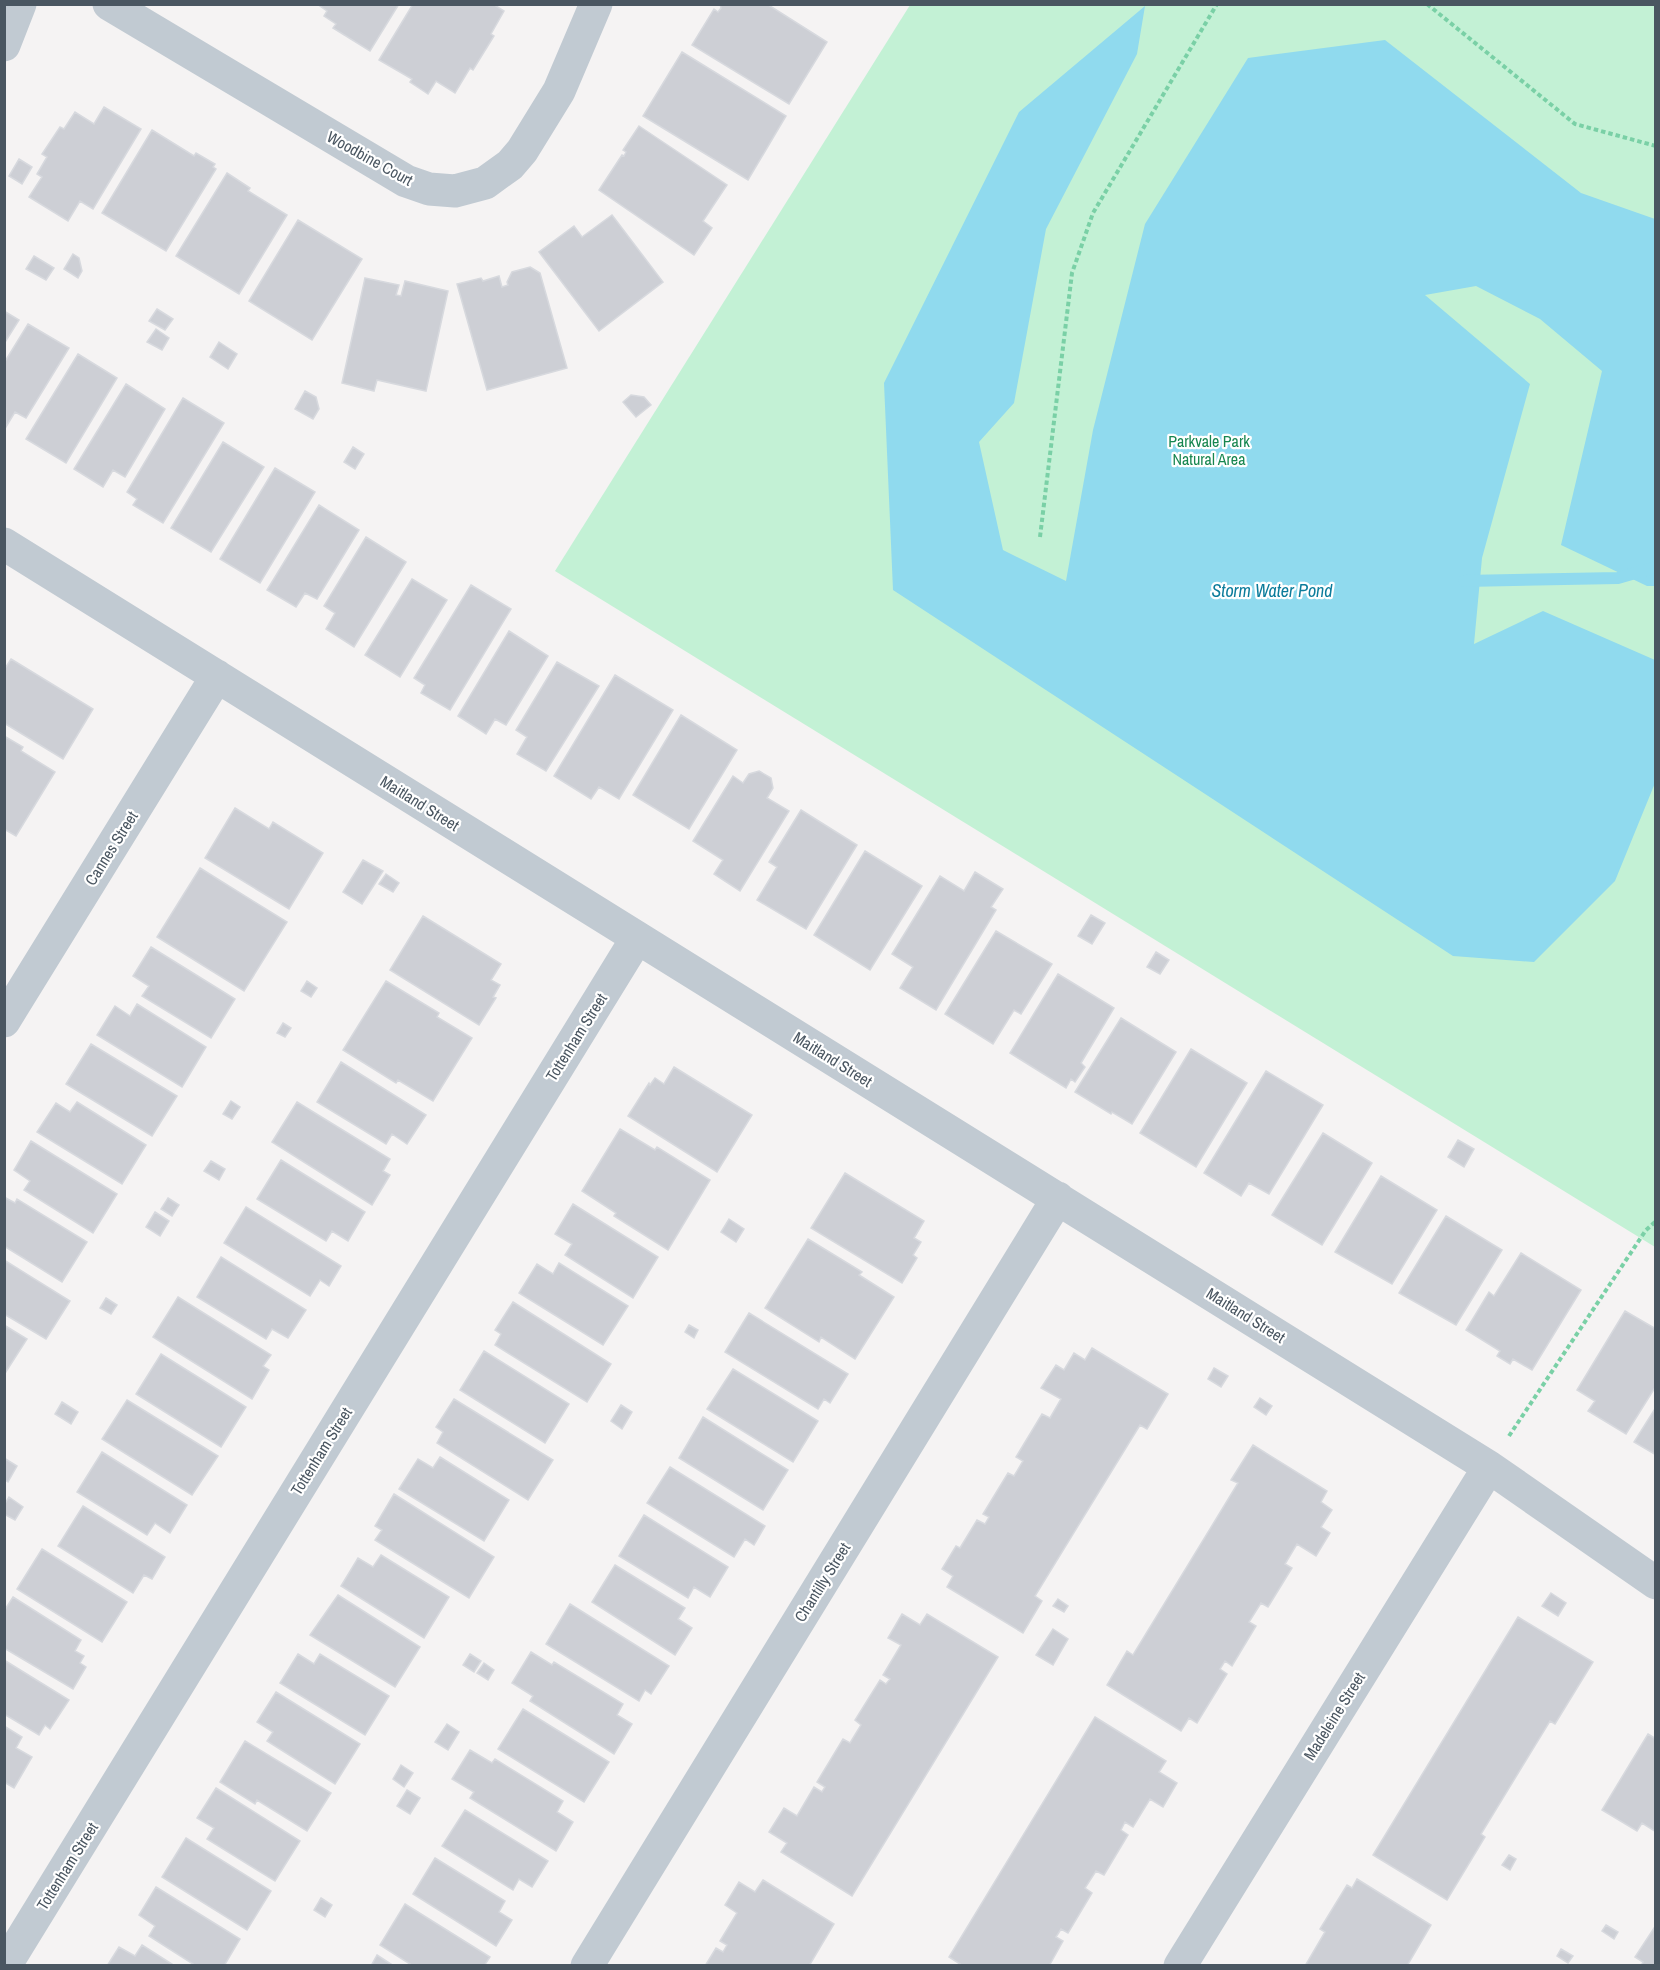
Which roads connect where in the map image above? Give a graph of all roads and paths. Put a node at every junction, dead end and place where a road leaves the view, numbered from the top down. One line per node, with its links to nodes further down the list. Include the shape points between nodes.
1 (20, 4): 6 (street)
2 (109, 4): 3 (street, Woodbine Court, via 406,181 429,189 455,191 485,183 522,151 559,90)
3 (596, 4)
4 (1217, 4): 8 (path, via 1093,213 1072,273)
5 (1427, 4): 7 (path, via 1575,124)
6 (4, 45)
7 (1656, 146)
8 (1040, 537)
9 (4, 544): 10 (street, Maitland Street)
10 (217, 676): 11 (street, Maitland Street); 12 (street, Cannes Street)
11 (637, 938): 13 (street, Maitland Street); 17 (street, Tottenham Street)
12 (4, 1021)
13 (1058, 1198): 15 (street, Maitland Street); 18 (street, Chantilly Street)
14 (1656, 1221): 15 (path, via 1646,1230)
15 (1489, 1467): 16 (street, Maitland Street); 19 (street, Madeleine Street)
16 (1656, 1583)
17 (5, 1965)
18 (587, 1965)
19 (1180, 1965)

